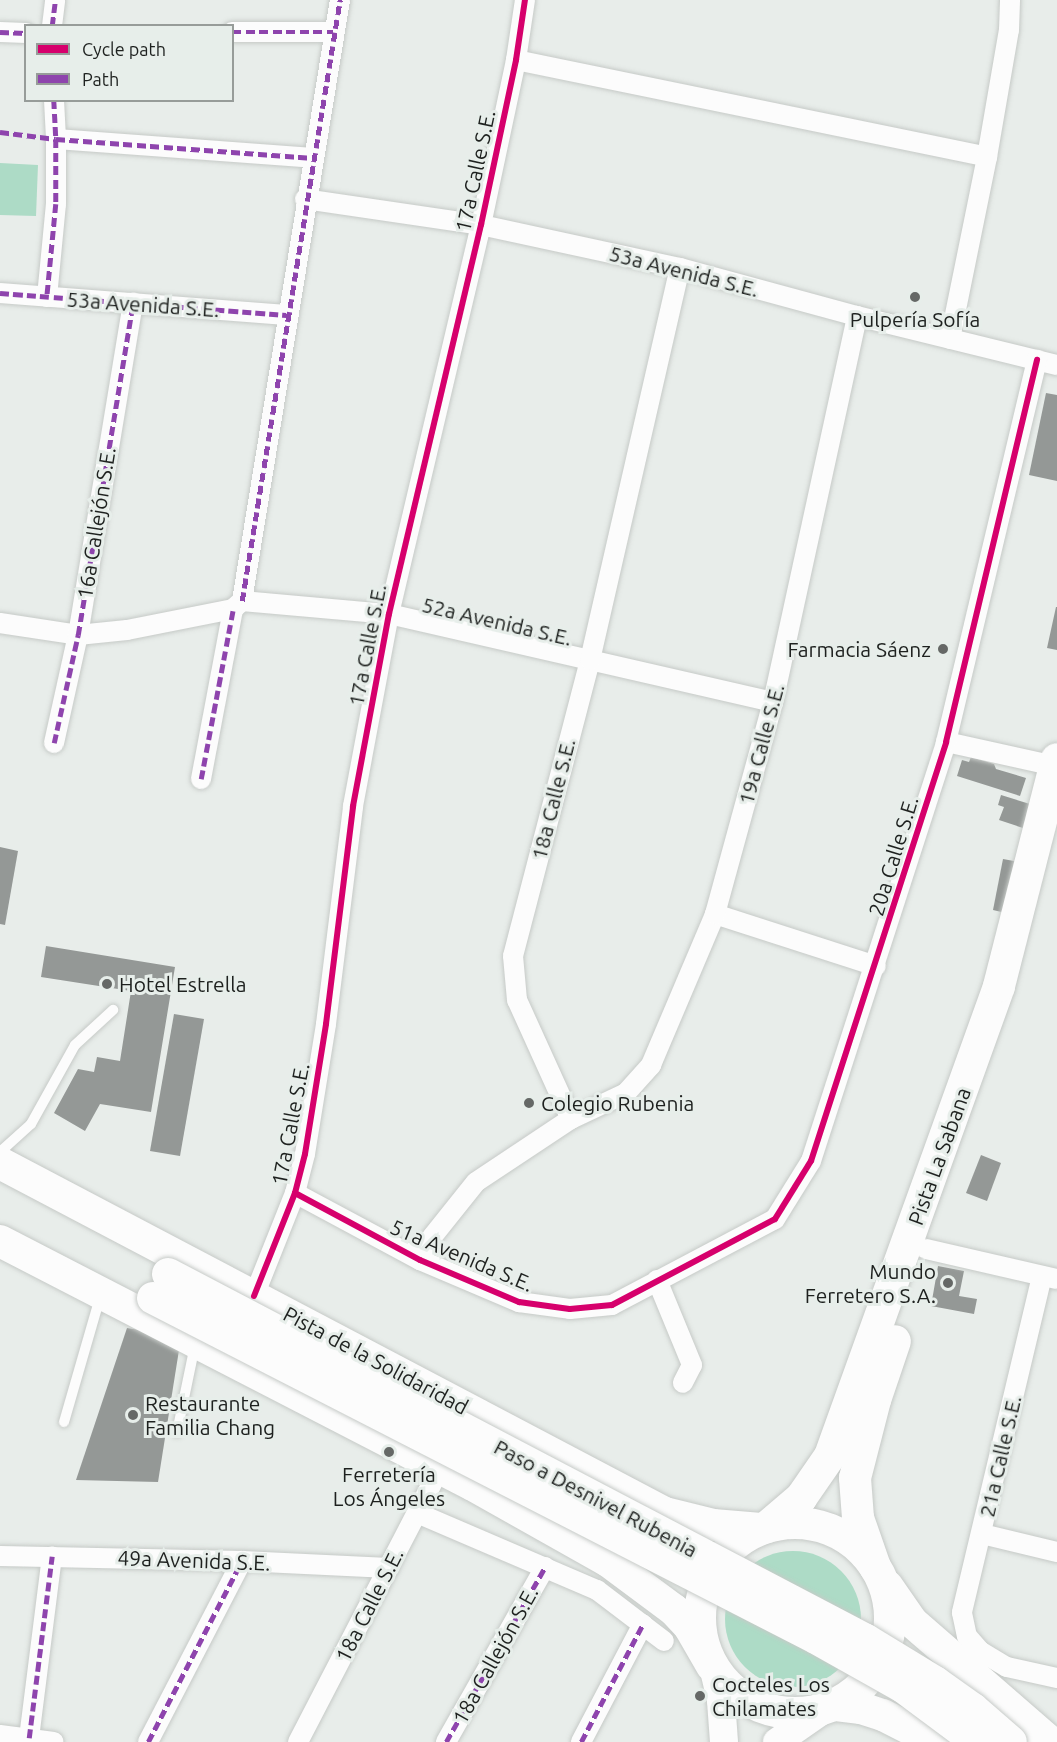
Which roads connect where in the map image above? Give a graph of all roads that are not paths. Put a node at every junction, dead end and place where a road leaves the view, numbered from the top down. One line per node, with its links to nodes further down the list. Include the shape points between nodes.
1 (55, 0): 5 (street)
2 (340, 0): 8 (street)
3 (525, 0): 10 (street, 17a Calle S.E.)
4 (1010, 0): 13 (street, via 1009,30)
5 (52, 24)
6 (0, 32): 9 (street)
7 (234, 32): 8 (street)
8 (333, 32): 14 (street)
9 (24, 33)
10 (516, 60): 13 (street); 16 (street, 17a Calle S.E.)
11 (54, 102): 12 (street)
12 (56, 139): 14 (street); 19 (street, via 56,204)
13 (987, 157): 23 (street)
14 (313, 158): 15 (street)
15 (305, 199): 16 (street, 53a Avenida S.E.); 21 (street)
16 (481, 225): 17 (street, 53a Avenida S.E.); 27 (street, 17a Calle S.E.)
17 (680, 268): 22 (street, 53a Avenida S.E.); 30 (street, 18a Calle S.E.)
18 (0, 294): 19 (street, 53a Avenida S.E.)
19 (47, 297): 20 (street, 53a Avenida S.E.)
20 (133, 303): 21 (street, 53a Avenida S.E.); 29 (street, 16a Callejón S.E.)
21 (286, 315): 26 (street)
22 (857, 316): 23 (street, 53a Avenida S.E.); 31 (street, 19a Calle S.E.)
23 (950, 339): 24 (street, 53a Avenida S.E.)
24 (1036, 360): 25 (street, 53a Avenida S.E.); 33 (street, 20a Calle S.E.)
25 (1057, 365)
26 (238, 605): 27 (street, 52a Avenida S.E.); 29 (street, 52a Avenida S.E., via 127,630); 35 (street)
27 (389, 614): 30 (street, 52a Avenida S.E.); 44 (street, 17a Calle S.E., via 352,806 326,1024)
28 (0, 623): 29 (street, 52a Avenida S.E.)
29 (78, 635): 32 (street, 16a Callejón S.E.)
30 (590, 660): 31 (street, 52a Avenida S.E.); 40 (street, 18a Calle S.E., via 513,956 518,1000)
31 (773, 702): 37 (street, 19a Calle S.E.)
32 (54, 742)
33 (946, 742): 34 (street); 38 (street, 20a Calle S.E.)
34 (1056, 763): 60 (main road, Pista La Sabana, via 999,986 830,1456 801,1498)
35 (201, 779)
36 (1057, 840): 47 (main road, Pista La Sabana, via 1016,989)
37 (715, 914): 38 (street); 40 (street, 19a Calle S.E., via 651,1065 626,1093)
38 (876, 966): 50 (street, 20a Calle S.E., via 811,1161 775,1219)
39 (113, 1010): 41 (lane, via 75,1045 31,1124)
40 (571, 1119): 48 (street, via 476,1182 432,1237)
41 (0, 1152)
42 (0, 1163): 53 (main road, Pista de la Solidaridad)
43 (0, 1185): 51 (main road)
44 (295, 1193): 48 (street, 51a Avenida S.E.); 53 (street, 17a Calle S.E.)
45 (0, 1219): 51 (main road)
46 (0, 1241): 52 (main road)
47 (926, 1249): 49 (street); 68 (main road, Pista La Sabana, via 875,1400 855,1478 858,1518)
48 (420, 1260): 50 (street, 51a Avenida S.E., via 519,1302 570,1309 612,1305)
49 (1049, 1278): 61 (street, 21a Calle S.E.)
50 (657, 1280): 55 (street, via 692,1365)
51 (161, 1286): 84 (main road, Paso a Desnivel Rubenia, bridge, via 843,1653 903,1687); 85 (main road, Paso a Desnivel Rubenia, bridge, via 866,1640 944,1689)
52 (101, 1294): 54 (main road); 56 (lane)
53 (254, 1296): 60 (main road, Pista de la Solidaridad, via 665,1513 713,1525)
54 (196, 1342): 57 (lane); 58 (main road)
55 (683, 1383)
56 (64, 1422)
57 (177, 1432)
58 (440, 1468): 59 (street, 18a Calle S.E.); 71 (main road, via 608,1561 689,1626)
59 (417, 1513): 66 (street); 67 (street, 18a Calle S.E.)
60 (764, 1528): 68 (main road, via 801,1523 823,1527 853,1542); 71 (main road, via 736,1543 722,1556 704,1590 700,1629)
61 (982, 1534): 62 (street); 72 (street, 21a Calle S.E., via 962,1613 967,1636 980,1651 1007,1667)
62 (1057, 1552)
63 (0, 1556): 64 (street, 49a Avenida S.E.)
64 (52, 1556): 65 (street, 49a Avenida S.E.); 75 (street)
65 (242, 1561): 67 (street, 49a Avenida S.E.); 78 (street)
66 (545, 1567): 69 (street, via 597,1590); 80 (street, 18a Callejón S.E.)
67 (389, 1568): 79 (street, 18a Calle S.E.)
68 (877, 1570): 73 (main road, via 890,1617 884,1653 864,1683); 86 (main road, via 912,1622)
69 (643, 1624): 70 (street); 81 (street)
70 (664, 1641)
71 (713, 1668): 73 (main road, via 735,1693 762,1708 793,1714); 82 (street, via 721,1701)
72 (1057, 1678)
73 (830, 1707): 76 (main road, via 883,1715); 83 (street)
74 (0, 1735): 75 (street)
75 (29, 1738): 77 (street)
76 (931, 1740)
77 (54, 1742)
78 (148, 1742)
79 (298, 1742)
80 (446, 1742)
81 (581, 1742)
82 (724, 1742)
83 (777, 1742)
84 (977, 1742)
85 (1011, 1742)
86 (1050, 1742)

